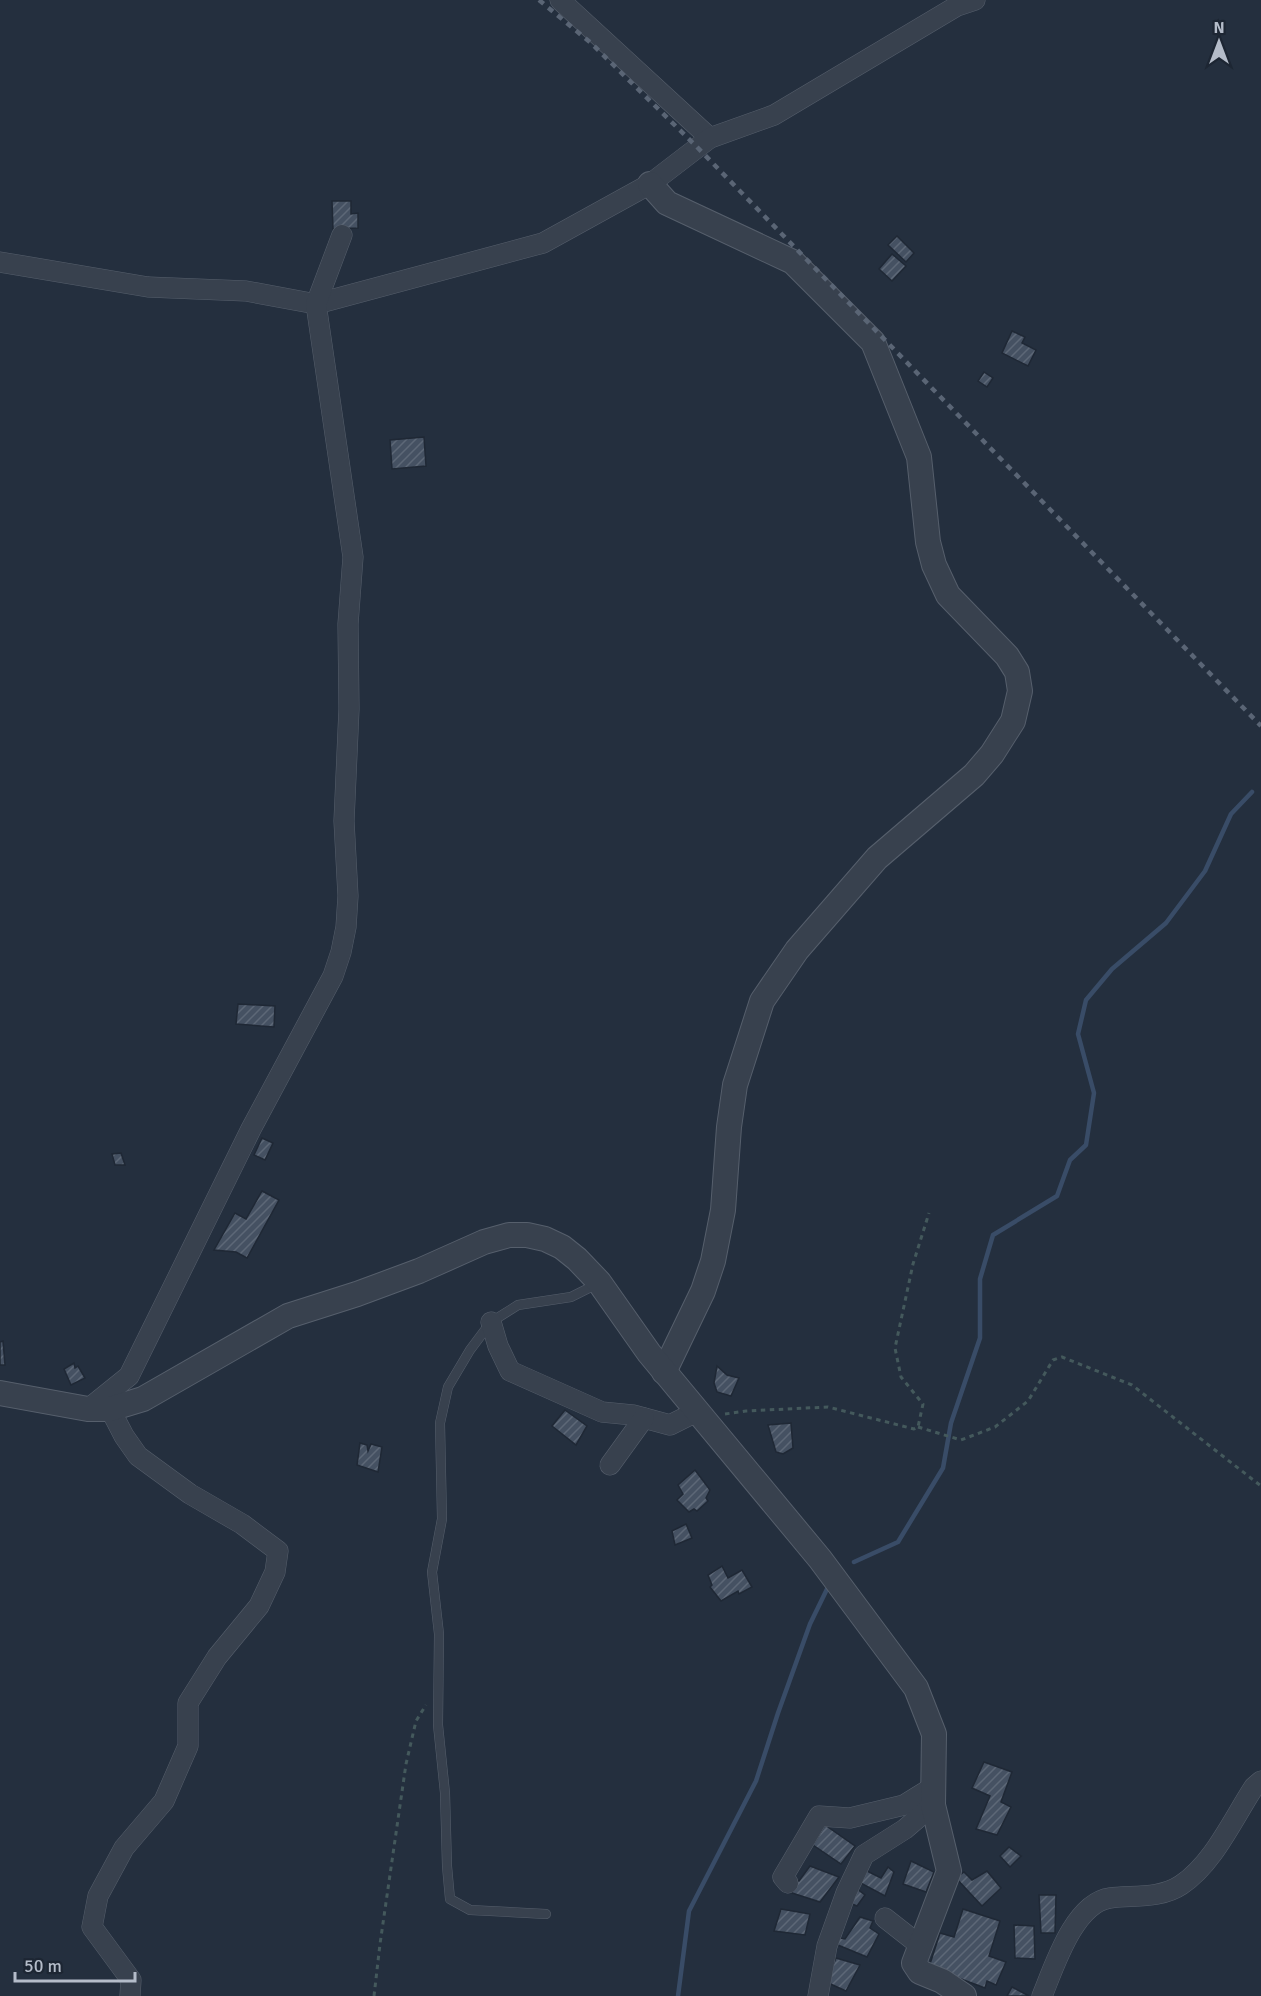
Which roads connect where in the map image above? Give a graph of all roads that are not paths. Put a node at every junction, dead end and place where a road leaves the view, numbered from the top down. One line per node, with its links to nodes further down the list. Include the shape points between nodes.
1 (560, 0): 3 (street)
2 (975, 0): 3 (street, via 957,6 774,115)
3 (710, 138): 4 (street)
4 (650, 184): 7 (street, via 543,243); 10 (street, via 667,203 793,262 873,342 919,457 934,565 948,595 1007,656 1017,672 1020,691 1013,721 993,754 877,858 797,950 762,1001 735,1085 723,1209 713,1261)
5 (342, 235): 7 (street)
6 (0, 262): 7 (street, via 147,287 246,291)
7 (316, 304): 12 (street, via 353,557 344,821 346,927 333,976 251,1129 129,1376)
8 (599, 1282): 9 (lane, via 571,1297 518,1305); 10 (street); 12 (street, via 562,1247 545,1239 509,1235 368,1290 288,1316 143,1399)
9 (491, 1322): 14 (street, via 510,1371 602,1412); 19 (lane, via 448,1387 440,1424 442,1519 432,1572 439,1634 438,1725 450,1899 470,1910)
10 (664, 1372): 13 (street)
11 (0, 1393): 12 (street)
12 (99, 1409): 22 (street, via 138,1456 278,1551 275,1572 259,1606 217,1657 188,1703 188,1746 164,1801 124,1848 98,1896 92,1927 131,1980)
13 (698, 1415): 14 (street, via 670,1425); 17 (street, via 820,1559 916,1688 934,1734)
14 (644, 1418): 15 (street)
15 (610, 1465)
16 (1261, 1781): 25 (street, via 1202,1867 1179,1887 1146,1897 1107,1899 1088,1910 1067,1936)
17 (933, 1796): 18 (street, via 850,1818 819,1816 783,1877); 21 (street, via 949,1871); 23 (street, via 904,1829 864,1855 827,1946)
18 (788, 1883)
19 (546, 1914)
20 (885, 1917): 21 (street)
21 (922, 1947): 24 (street, via 914,1963 920,1972)
22 (130, 1996)
23 (818, 1996)
24 (964, 1996)
25 (1042, 1996)

